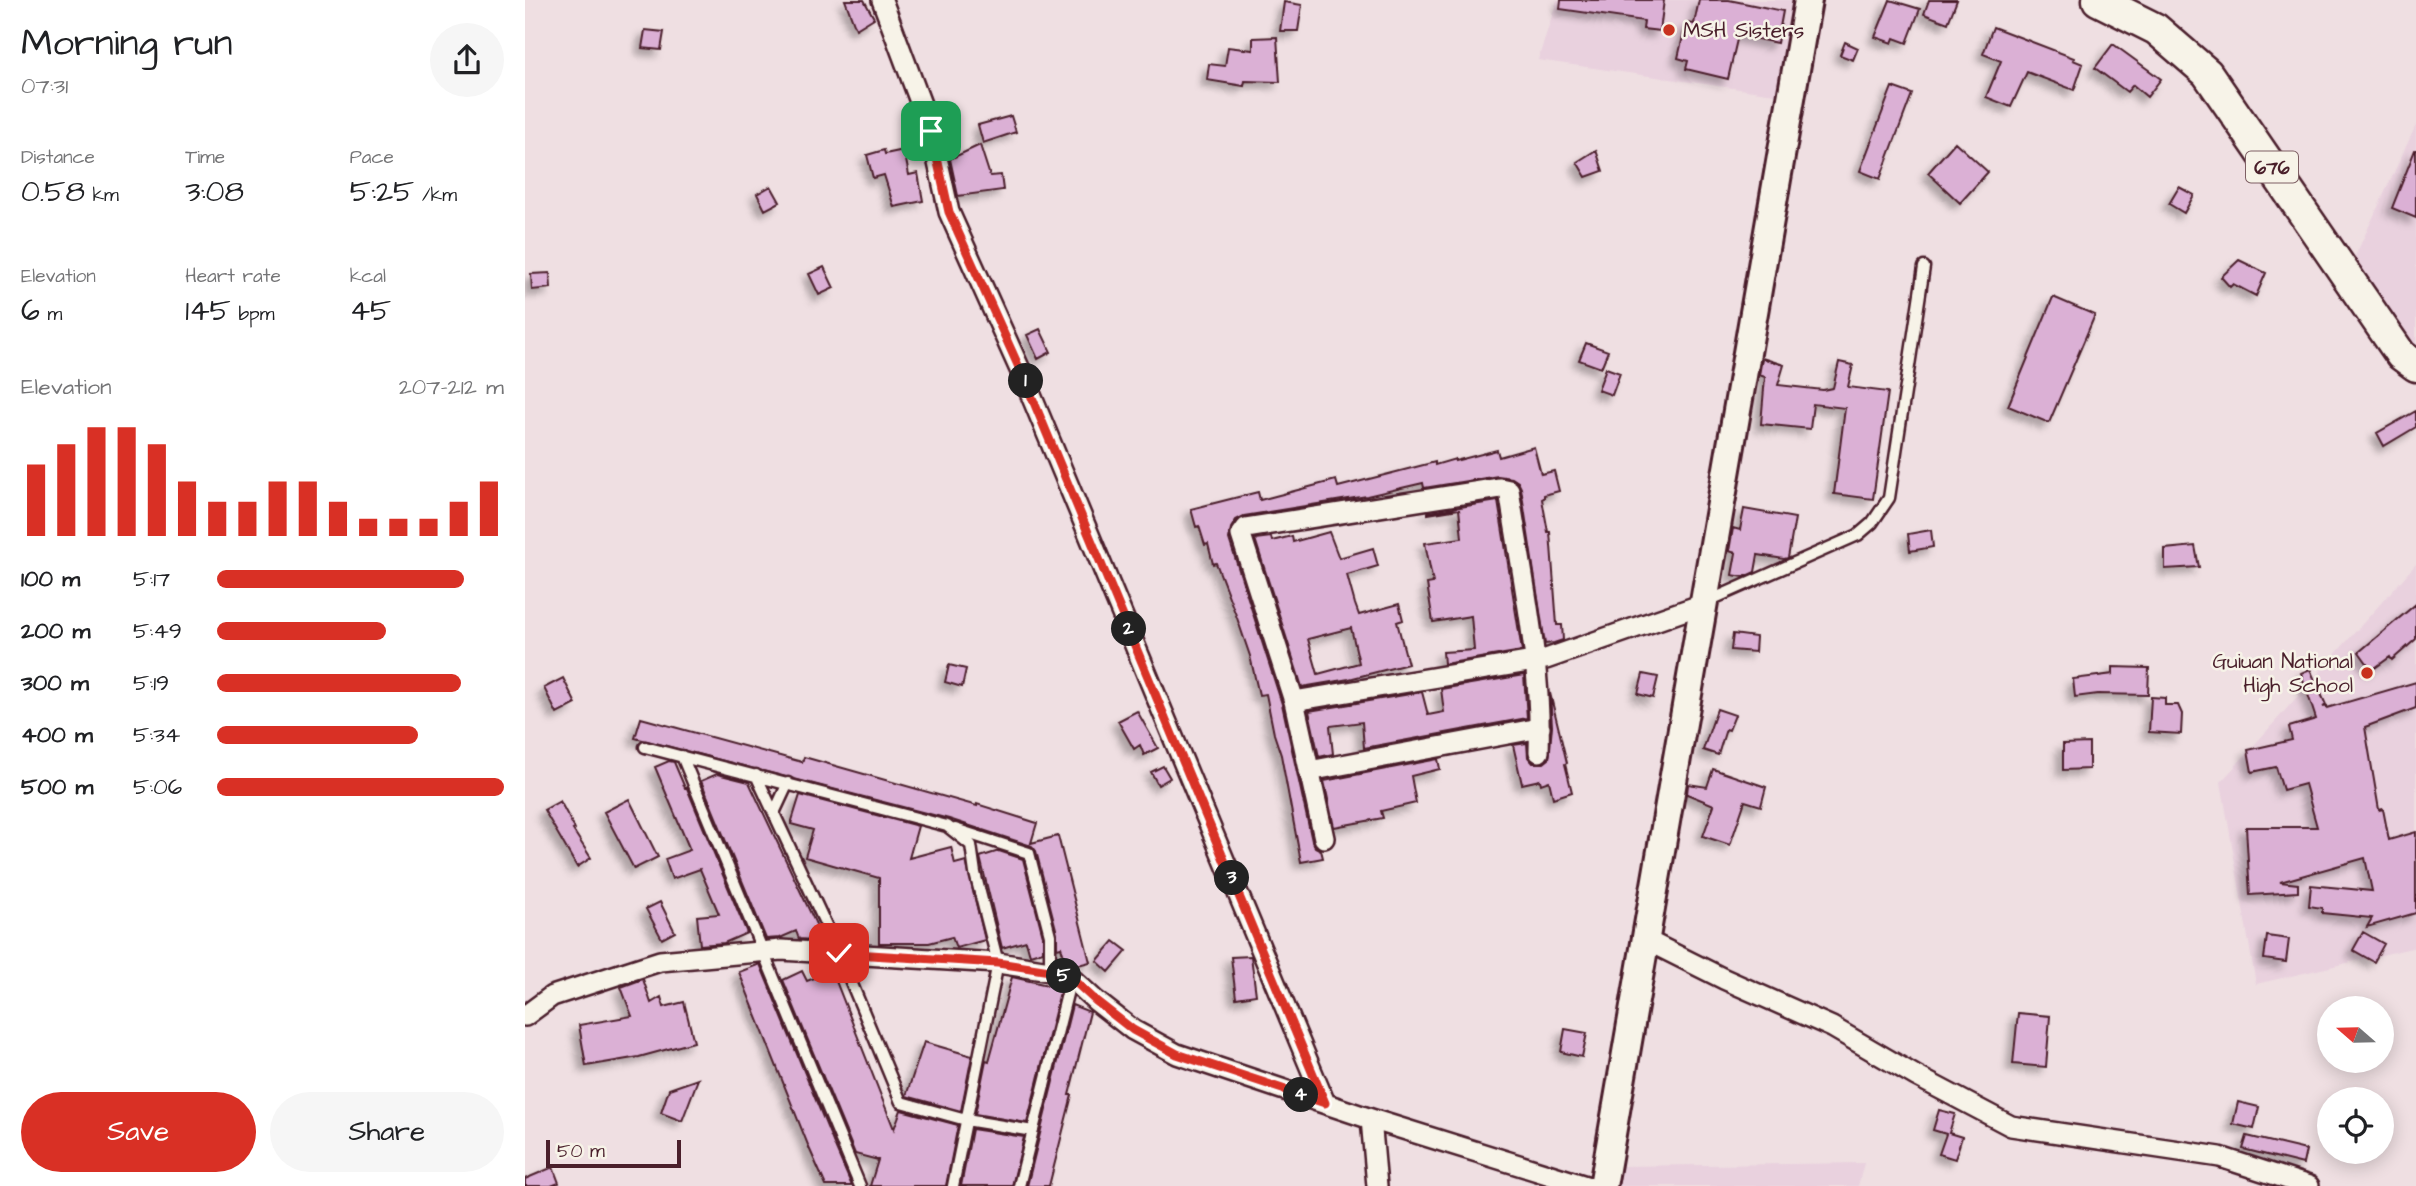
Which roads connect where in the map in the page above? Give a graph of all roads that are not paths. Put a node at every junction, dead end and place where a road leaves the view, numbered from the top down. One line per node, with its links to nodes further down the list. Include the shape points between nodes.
1 (882, 0): 26 (street, via 931,131 949,212 1026,383)
2 (1808, 0): 6 (street)
3 (2098, 0): 5 (main road, 676, via 2156,29 2207,73 2401,355)
4 (1924, 267): 6 (lane, via 1889,498 1858,535)
5 (2416, 366)
6 (1703, 604): 7 (street); 19 (street)
7 (1535, 661): 8 (street); 8 (street, via 1509,490 1246,528 1241,536); 9 (street)
8 (1294, 701): 13 (street)
9 (1540, 727): 11 (street); 13 (street)
10 (645, 747): 12 (lane)
11 (1539, 752)
12 (682, 756): 14 (lane); 20 (lane)
13 (1309, 771): 18 (street)
14 (756, 775): 15 (lane); 16 (lane)
15 (788, 783): 16 (lane); 17 (lane)
16 (774, 813): 21 (lane)
17 (947, 826): 22 (lane, via 971,845); 23 (lane, via 1029,853 1050,935)
18 (1324, 838)
19 (1644, 939): 35 (street); 36 (street, via 1832,1027 2011,1126 2220,1157)
20 (763, 952): 21 (street); 25 (street, via 660,961 552,996); 30 (lane)
21 (839, 953): 22 (street); 28 (lane, via 901,1102)
22 (998, 963): 23 (street); 28 (lane)
23 (1050, 971): 24 (street)
24 (1071, 978): 26 (street, via 1133,1030 1177,1054); 29 (lane)
25 (525, 1016)
26 (1325, 1103): 27 (street)
27 (1371, 1119): 33 (street); 34 (street)
28 (966, 1121): 29 (lane); 31 (lane)
29 (1033, 1131): 32 (lane)
30 (860, 1186)
31 (953, 1186)
32 (1019, 1186)
33 (1377, 1186)
34 (1586, 1186)
35 (1603, 1186)
36 (2309, 1186)

